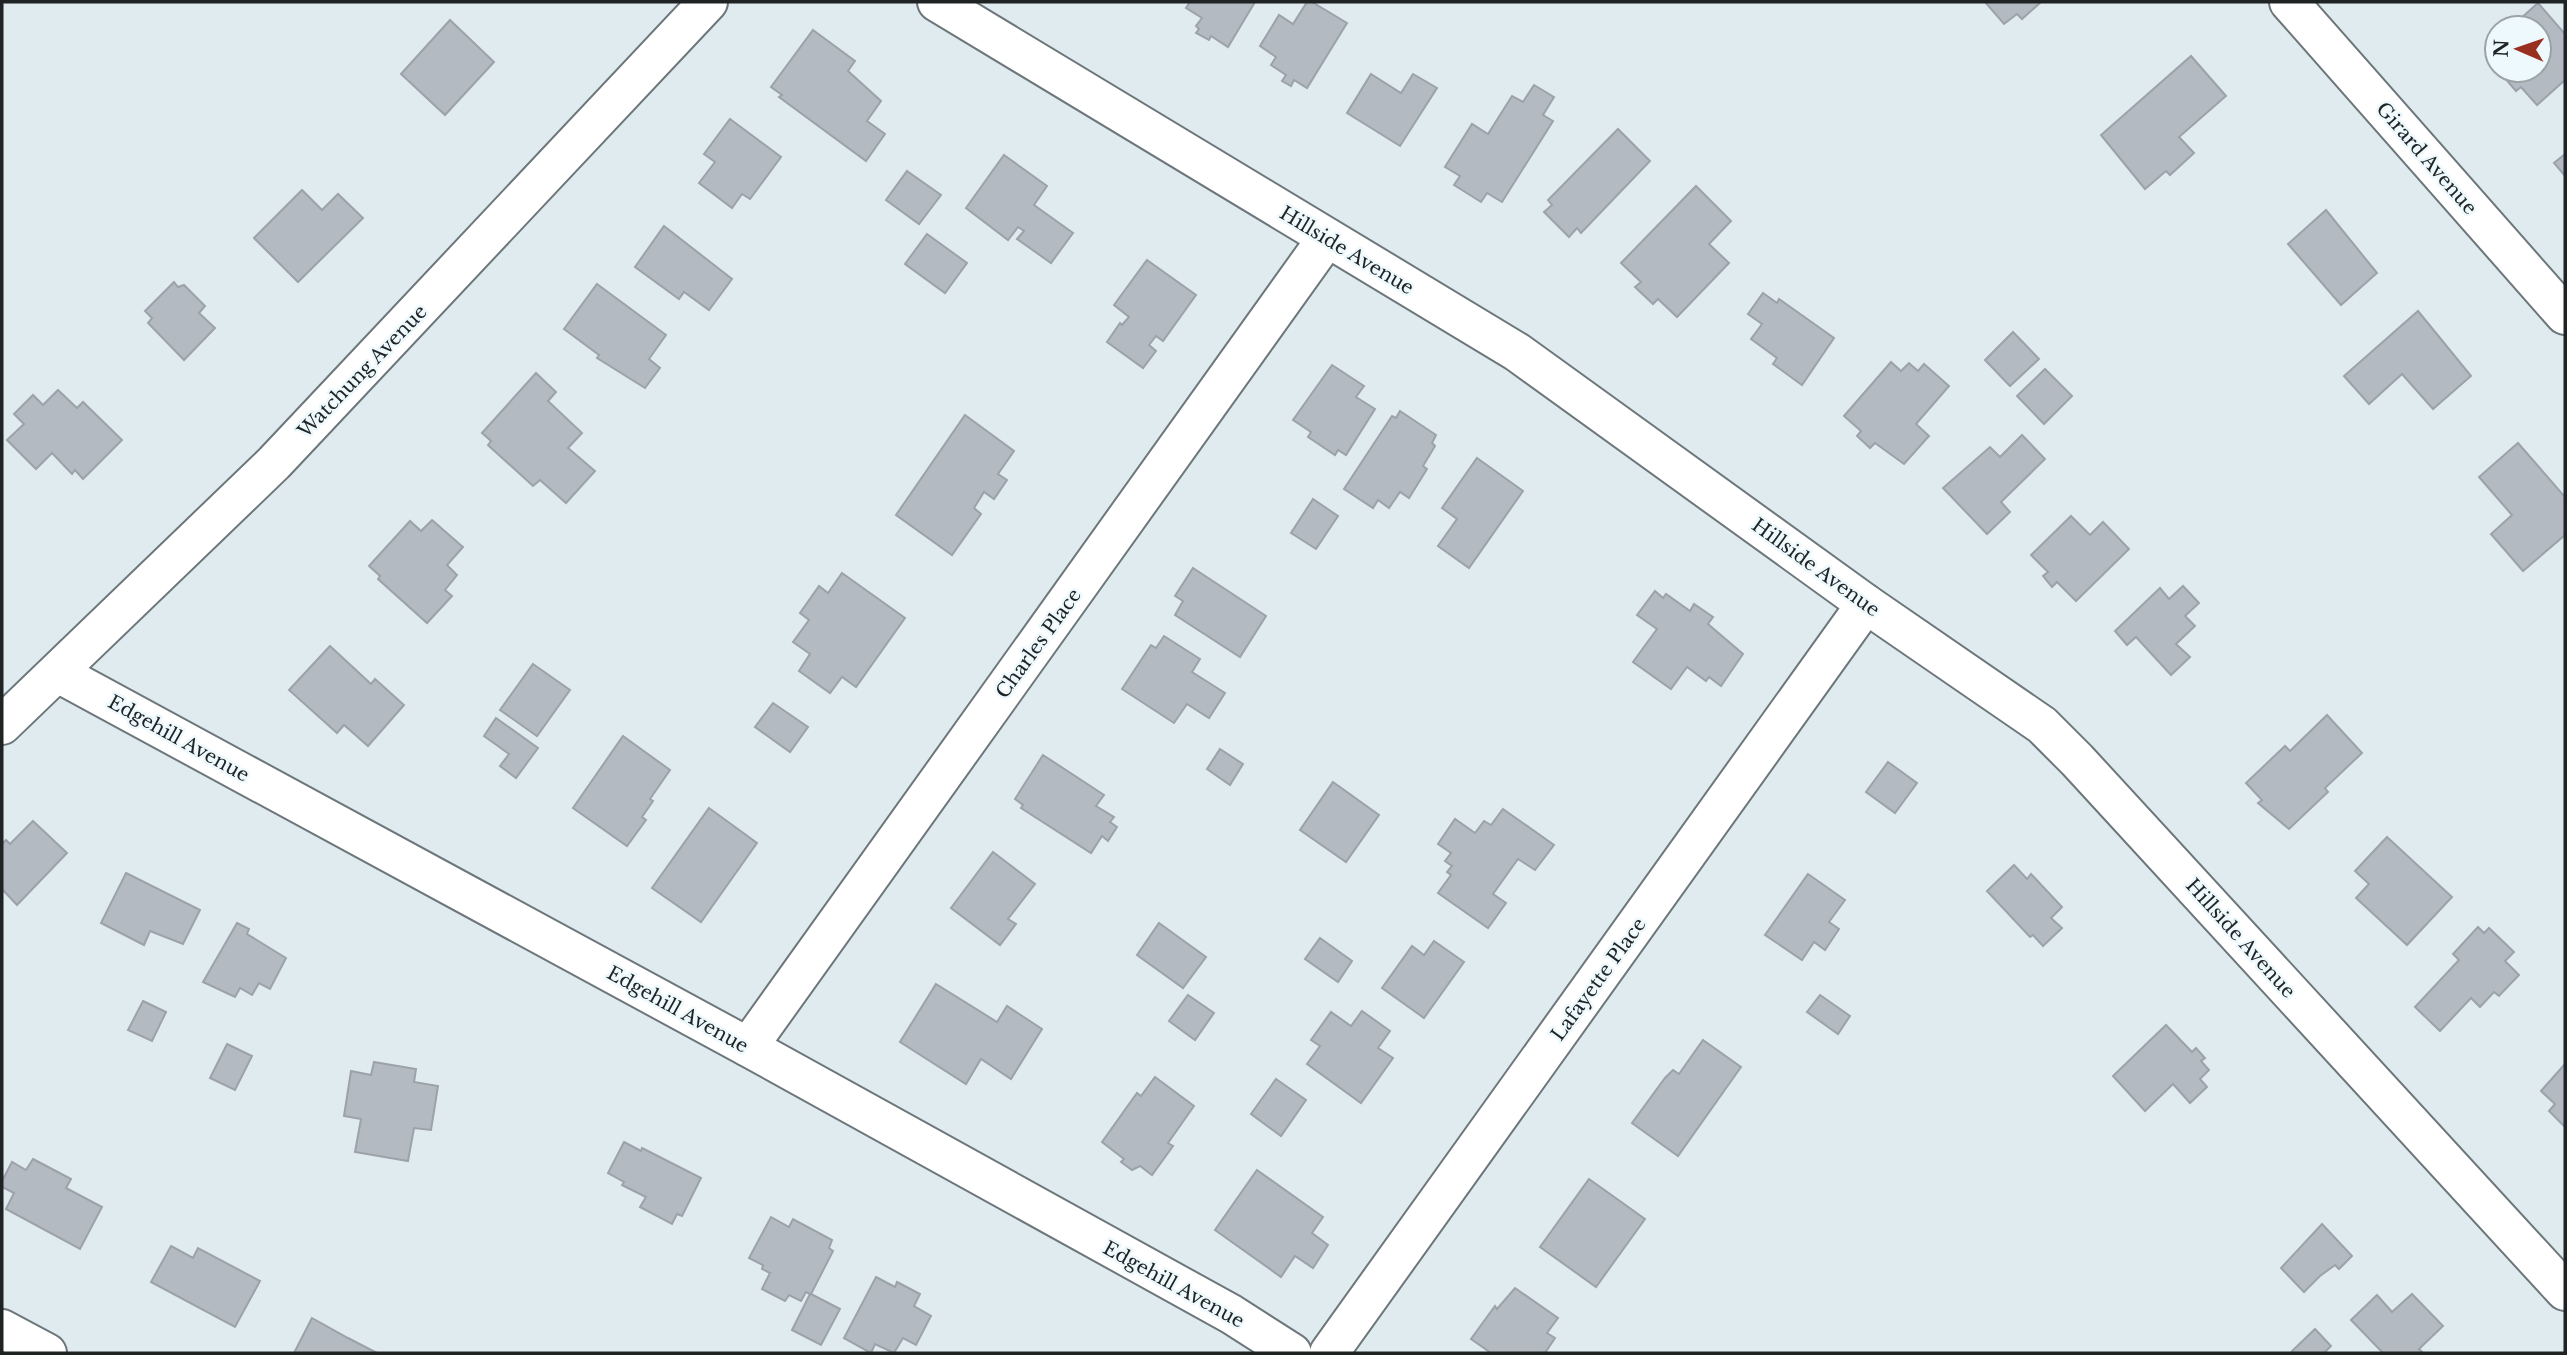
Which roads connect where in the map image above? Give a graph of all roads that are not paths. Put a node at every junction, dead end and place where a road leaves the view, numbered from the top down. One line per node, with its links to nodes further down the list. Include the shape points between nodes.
1 (708, 2): 7 (street, Watchung Avenue, via 274,463)
2 (937, 2): 4 (street, Hillside Avenue)
3 (2289, 2): 5 (street, Girard Avenue)
4 (1327, 238): 6 (street, Hillside Avenue, via 1517,352); 9 (street, Charles Place)
5 (2565, 315)
6 (1866, 604): 10 (street, Hillside Avenue, via 2042,725); 14 (street, Lafayette Place)
7 (58, 673): 8 (street, Watchung Avenue); 9 (street, Edgehill Avenue)
8 (2, 725)
9 (748, 1047): 13 (street, Edgehill Avenue, via 1231,1314)
10 (2565, 1291)
11 (2, 1329): 12 (street)
12 (47, 1353)
13 (1292, 1353)
14 (1329, 1353)

